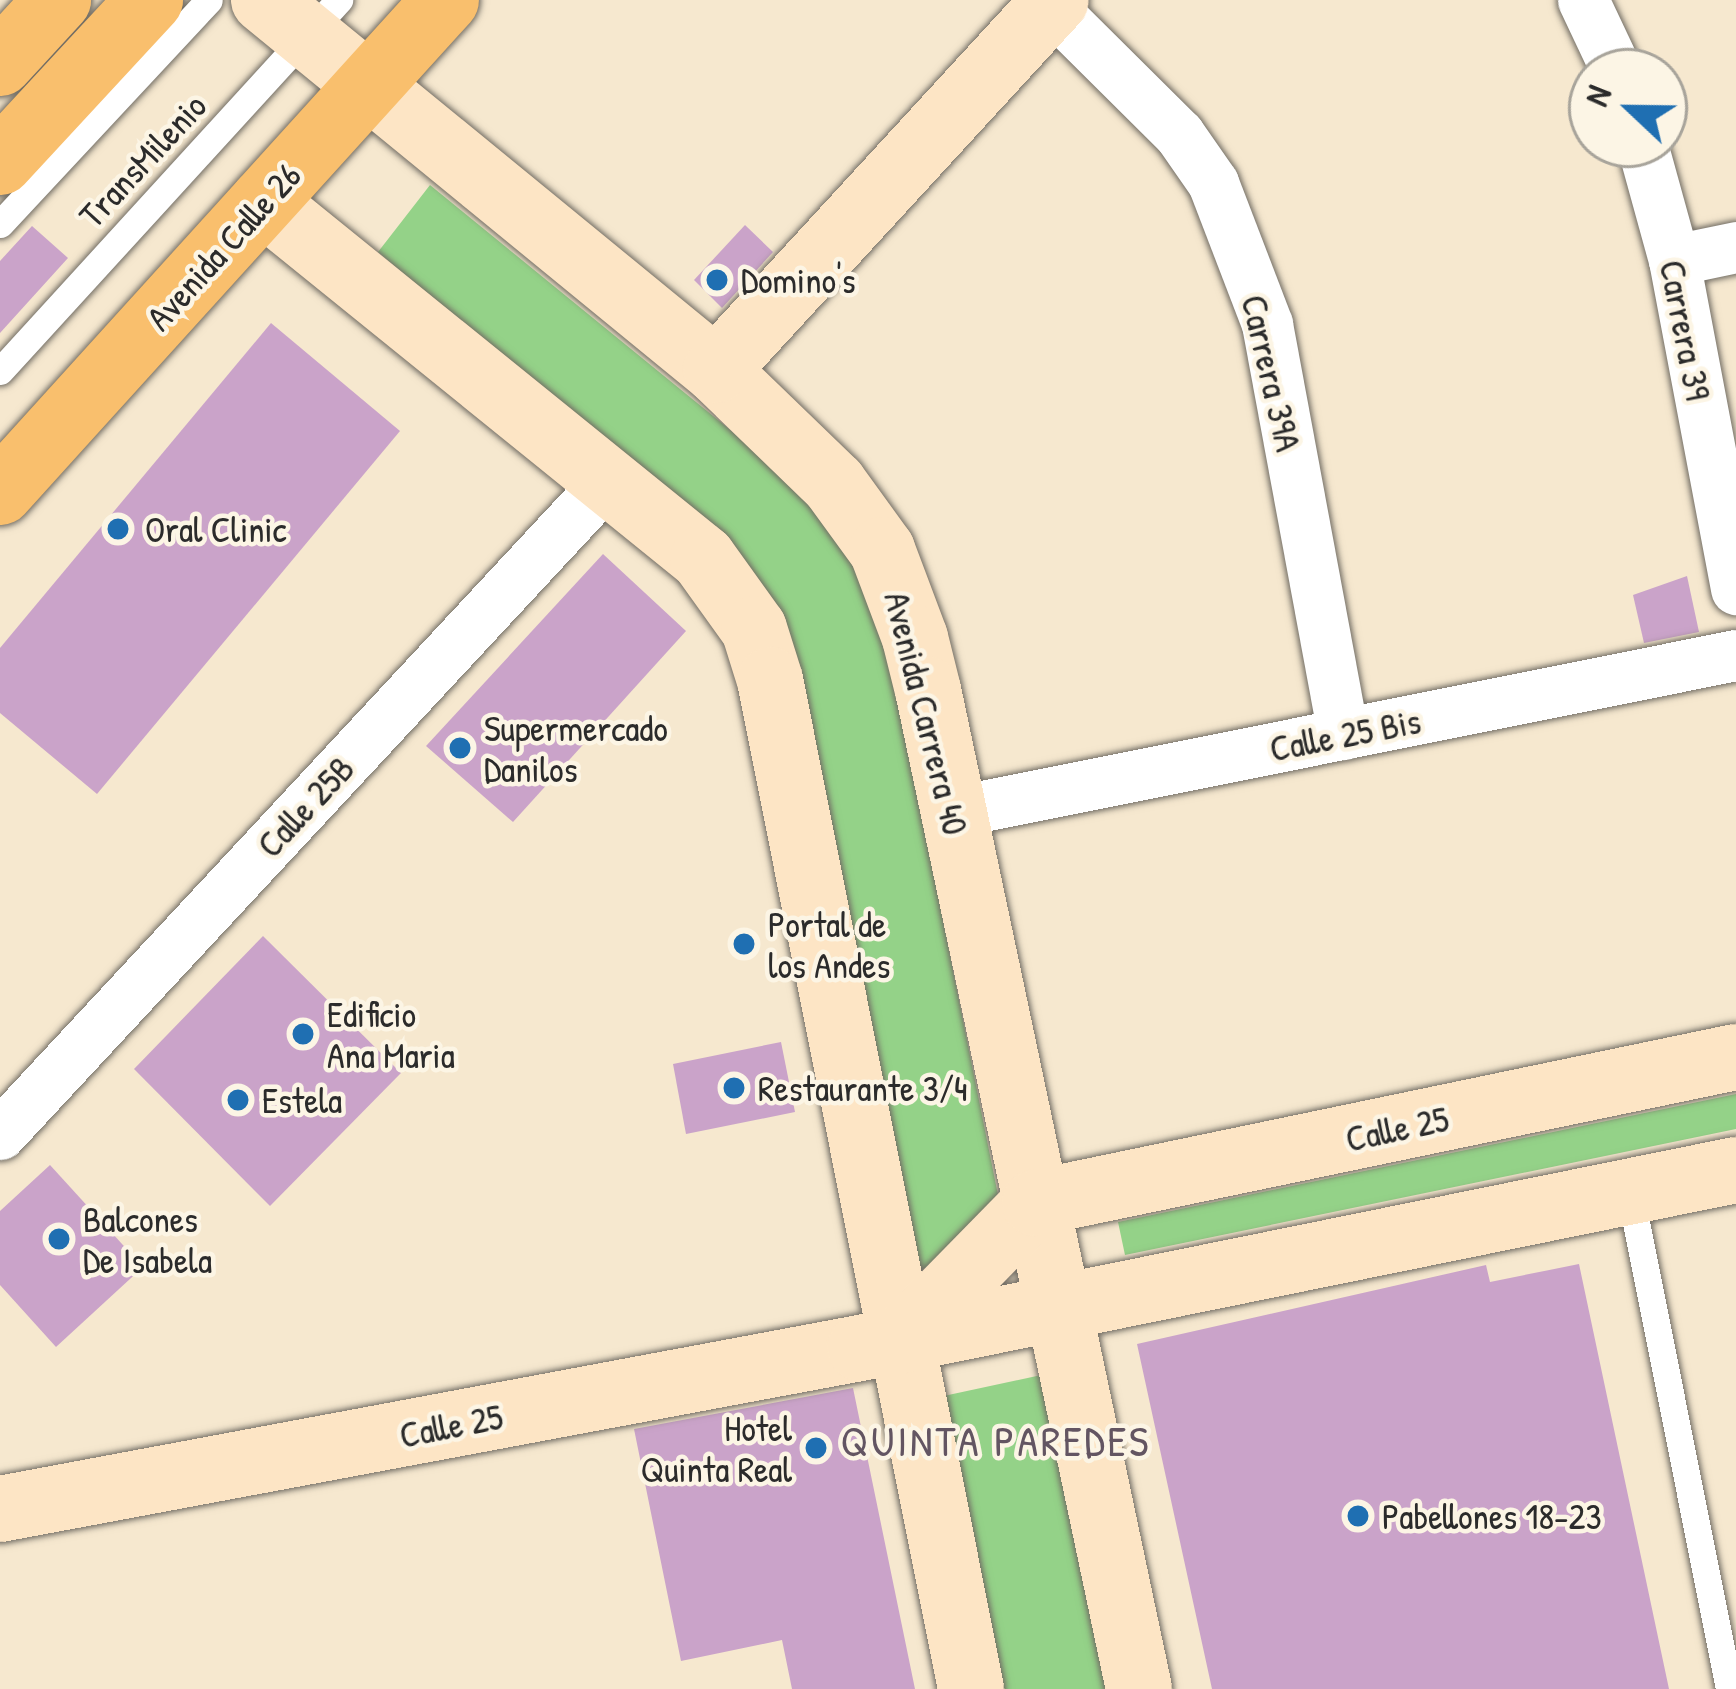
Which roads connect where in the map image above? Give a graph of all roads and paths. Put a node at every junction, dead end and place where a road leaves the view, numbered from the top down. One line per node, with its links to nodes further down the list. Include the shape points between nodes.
1 (58, 0): 9 (main road)
2 (150, 0): 11 (main road)
3 (209, 0): 14 (lane, TransMilenio)
4 (446, 0): 10 (main road, Avenida Calle 26)
5 (1583, 0): 8 (street)
6 (1053, 3): 17 (main road); 23 (street, Carrera 39A, via 1213,182 1267,324)
7 (303, 12): 10 (main road, Avenida Carrera 40); 18 (lane, TransMilenio)
8 (1606, 48)
9 (0, 63)
10 (369, 86): 13 (main road, Avenida Calle 26); 17 (main road, Avenida Carrera 40)
11 (0, 162)
12 (1649, 168): 16 (street, Carrera 39)
13 (263, 202): 19 (main road); 20 (main road, Avenida Calle 26)
14 (0, 224)
15 (1736, 247): 16 (street)
16 (1674, 260): 21 (street, Carrera 39)
17 (716, 370): 24 (main road, Avenida Carrera 40, via 834,484 883,550 916,638)
18 (0, 371)
19 (610, 478): 26 (street, Calle 25B); 31 (main road, via 704,558 754,629)
20 (0, 492)
21 (1736, 590)
22 (1736, 656): 23 (street, Calle 25 Bis)
23 (1343, 734): 24 (street, Calle 25 Bis)
24 (953, 812): 29 (main road, Avenida Carrera 40)
25 (1736, 1057): 29 (main road, Calle 25)
26 (0, 1134)
27 (1736, 1170): 28 (main road, Calle 25)
28 (1630, 1192): 30 (main road, Calle 25); 35 (lane)
29 (1035, 1203): 30 (main road, Avenida Carrera 40); 31 (main road)
30 (1057, 1308): 31 (main road, Calle 25); 34 (main road, Avenida Carrera 40)
31 (901, 1340): 32 (main road, Calle 25); 33 (main road)
32 (0, 1509)
33 (971, 1689)
34 (1138, 1689)
35 (1729, 1689)

